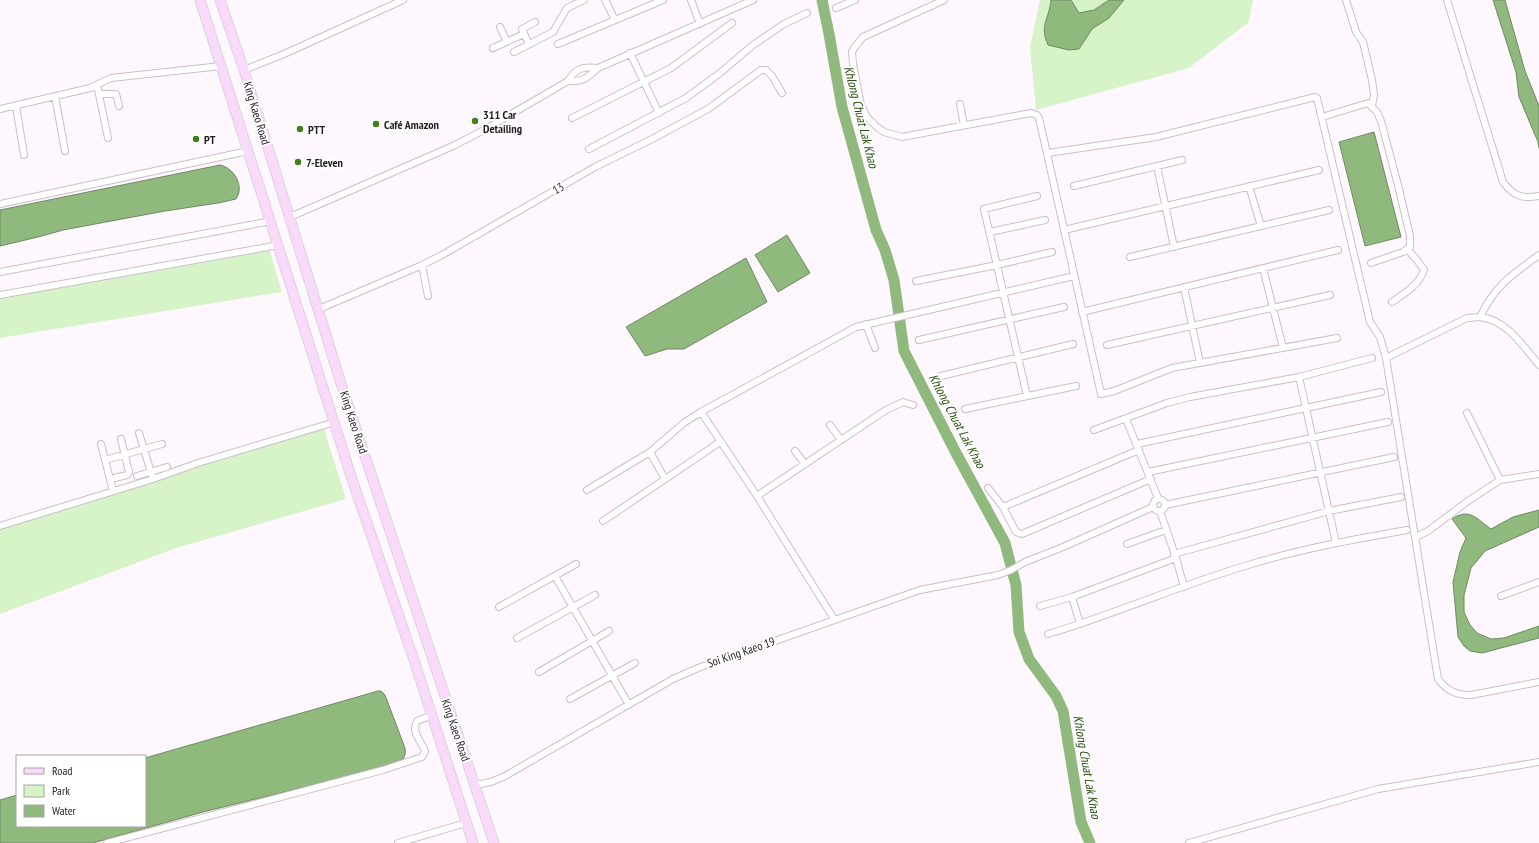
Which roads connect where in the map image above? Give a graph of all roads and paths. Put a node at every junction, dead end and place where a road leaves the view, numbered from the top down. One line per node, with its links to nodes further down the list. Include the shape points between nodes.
1 (200, 0): 27 (main road, King Kaeo Road)
2 (220, 0): 29 (main road, King Kaeo Road)
3 (403, 0): 29 (street)
4 (584, 0): 22 (street, via 567,8 553,32)
5 (605, 0): 15 (street)
6 (663, 0): 15 (street)
7 (691, 0): 18 (street)
8 (753, 0): 18 (street)
9 (855, 0): 13 (street)
10 (944, 0): 44 (street, via 863,37 852,52 853,64 861,105 867,117 884,132 902,137)
11 (1346, 0): 39 (street, via 1356,32 1363,42 1374,95)
12 (1447, 0): 57 (street, via 1503,182 1515,195 1528,198)
13 (836, 8)
14 (807, 13): 41 (street, via 784,24 753,45 698,90)
15 (615, 20): 23 (street)
16 (535, 22): 20 (street, via 522,28)
17 (732, 23): 31 (street, via 671,68)
18 (700, 24): 26 (street)
19 (500, 27): 21 (street)
20 (524, 34): 21 (street); 22 (street)
21 (508, 42): 24 (street)
22 (529, 44): 25 (street)
23 (558, 44)
24 (493, 48)
25 (514, 52)
26 (630, 53): 28 (street); 31 (street)
27 (221, 66): 32 (street, via 111,78); 48 (main road, King Kaeo Road)
28 (598, 68): 30 (street, via 579,81); 30 (street, via 586,66 573,73)
29 (244, 70): 61 (main road, King Kaeo Road)
30 (568, 81): 61 (street, via 454,146)
31 (644, 83): 41 (street); 43 (street)
32 (97, 85): 34 (street); 35 (street)
33 (782, 93): 75 (street, 13, via 772,76 766,70 761,70 708,109 595,167)
34 (99, 94): 38 (street, via 116,94); 45 (street)
35 (55, 96): 37 (street); 47 (street)
36 (960, 104): 44 (street)
37 (16, 106): 40 (street); 50 (street)
38 (119, 106)
39 (1372, 106): 42 (street, via 1368,102); 69 (street, via 1381,121 1398,185 1410,236 1410,246)
40 (0, 109)
41 (659, 113): 46 (street)
42 (1322, 116): 49 (street, via 1318,100 1315,98 1156,137); 103 (street, via 1370,322 1380,337)
43 (572, 118)
44 (964, 125): 49 (street, via 1031,113 1037,115)
45 (108, 138)
46 (589, 149)
47 (65, 151)
48 (248, 151): 58 (street); 63 (main road, King Kaeo Road)
49 (1048, 153): 65 (street)
50 (24, 155)
51 (1182, 160): 52 (street)
52 (1157, 166): 54 (street); 59 (street)
53 (1319, 170): 55 (street)
54 (1074, 186)
55 (1249, 186): 59 (street); 64 (street)
56 (1037, 196): 66 (street, via 984,209)
57 (1539, 196)
58 (0, 204)
59 (1166, 206): 65 (street); 68 (street)
60 (1328, 210): 64 (street)
61 (290, 217): 89 (main road, King Kaeo Road)
62 (1045, 220): 66 (street)
63 (271, 221): 67 (main road, King Kaeo Road); 78 (street)
64 (1261, 226): 68 (street)
65 (1064, 230): 79 (street)
66 (990, 232): 76 (street)
67 (278, 245): 83 (street); 117 (main road, King Kaeo Road)
68 (1174, 247): 73 (street)
69 (1407, 249): 74 (street); 86 (street, via 1424,270 1413,288)
70 (1338, 250): 77 (street)
71 (1052, 252): 76 (street)
72 (1539, 255): 91 (street, via 1503,282 1488,300)
73 (1130, 257)
74 (1371, 262)
75 (422, 265): 85 (street); 89 (street, 13)
76 (997, 265): 80 (street); 82 (street)
77 (1264, 268): 81 (street); 88 (street)
78 (0, 272)
79 (1074, 276): 82 (street); 90 (street)
80 (916, 281)
81 (1184, 287): 90 (street); 94 (street)
82 (1003, 293): 92 (street); 93 (street)
83 (0, 295)
84 (1330, 295): 88 (street)
85 (428, 296)
86 (1392, 302)
87 (1064, 307): 92 (street)
88 (1273, 308): 94 (street); 100 (street)
89 (319, 309): 190 (main road, King Kaeo Road)
90 (1082, 312): 104 (street, via 1101,394 1172,368)
91 (1480, 317): 103 (street, via 1467,318); 105 (street, via 1500,324 1515,336)
92 (1010, 319): 96 (street); 101 (street)
93 (866, 324): 99 (street); 114 (street, via 848,331)
94 (1192, 326): 98 (street); 104 (street)
95 (1337, 338): 100 (street)
96 (919, 340)
97 (1073, 344): 101 (street)
98 (1107, 345)
99 (875, 348)
100 (1282, 348): 104 (street)
101 (1018, 357): 106 (street); 110 (street)
102 (1372, 358): 107 (street)
103 (1386, 358): 162 (street)
104 (1200, 363)
105 (1539, 365)
106 (941, 376)
107 (1299, 377): 112 (street); 116 (street, via 1190,397)
108 (1076, 386): 110 (street)
109 (1381, 392): 112 (street)
110 (1027, 396): 113 (street)
111 (913, 405): 124 (street, via 899,403)
112 (1306, 407): 122 (street); 128 (street)
113 (965, 409)
114 (701, 412): 131 (street, via 685,422); 150 (street)
115 (1467, 413): 146 (street)
116 (1126, 419): 120 (street); 128 (street)
117 (335, 422): 143 (street); 188 (main road, King Kaeo Road)
118 (1388, 422): 122 (street)
119 (830, 425): 124 (street)
120 (1094, 430)
121 (139, 433): 129 (street)
122 (1312, 438): 138 (street); 139 (street)
123 (120, 439): 132 (street)
124 (840, 440): 135 (street)
125 (101, 444): 134 (street)
126 (162, 444): 129 (street)
127 (717, 444): 144 (street)
128 (1138, 447): 138 (street); 155 (street)
129 (145, 450): 132 (street); 137 (street)
130 (795, 451): 135 (street)
131 (650, 452): 144 (street); 148 (street)
132 (125, 455): 134 (street); 142 (street, via 129,474)
133 (1394, 457): 139 (street)
134 (105, 460): 142 (street)
135 (805, 464): 150 (street)
136 (167, 467): 137 (street)
137 (151, 471): 141 (street); 143 (street)
138 (1148, 472): 145 (street)
139 (1320, 472): 153 (street); 157 (street)
140 (1539, 474): 146 (street)
141 (137, 476)
142 (110, 479): 149 (street)
143 (153, 479): 149 (street)
144 (666, 479): 158 (street)
145 (1150, 479): 152 (street); 155 (street, via 1022,534 1016,532)
146 (1500, 480): 162 (street)
147 (988, 488): 155 (street)
148 (587, 490)
149 (113, 491): 159 (street)
150 (757, 496): 176 (street)
151 (1401, 497): 157 (street)
152 (1158, 498): 153 (street, via 1164,501); 154 (street, via 1154,500)
153 (1165, 505): 156 (street)
154 (1153, 507): 156 (street); 176 (street, Soi King Kaeo 19, via 1011,570 920,590)
155 (1003, 508)
156 (1160, 511): 160 (street)
157 (1329, 511): 163 (street); 165 (street)
158 (603, 521)
159 (0, 526)
160 (1166, 530): 164 (street); 165 (street)
161 (1407, 530): 163 (street)
162 (1416, 537): 185 (street, via 1438,679 1444,687 1456,694 1471,695)
163 (1336, 543): 169 (street, via 1255,563)
164 (1127, 544)
165 (1175, 556): 169 (street); 172 (street)
166 (576, 564): 167 (street)
167 (555, 576): 174 (street); 175 (street)
168 (1539, 582): 171 (street)
169 (1184, 587): 177 (street)
170 (595, 594): 175 (street)
171 (1502, 596)
172 (1072, 597): 173 (street); 177 (street)
173 (1040, 606)
174 (499, 607)
175 (572, 607): 180 (street); 181 (street)
176 (834, 620): 187 (street, Soi King Kaeo 19, via 698,668 673,679)
177 (1080, 624): 179 (street)
178 (609, 631): 181 (street)
179 (1048, 634)
180 (516, 638)
181 (592, 640): 183 (street); 184 (street)
182 (635, 664): 184 (street)
183 (538, 672)
184 (612, 676): 186 (street); 187 (street)
185 (1539, 682)
186 (570, 699)
187 (629, 705): 190 (street, Soi King Kaeo 19, via 505,776)
188 (432, 715): 191 (main road, King Kaeo Road); 192 (street, via 417,721 414,726 416,736 425,751 422,757 383,770)
189 (1539, 762): 196 (street, via 1382,788)
190 (474, 786): 195 (main road, King Kaeo Road)
191 (466, 823): 193 (street); 194 (main road, King Kaeo Road)
192 (107, 843)
193 (398, 843)
194 (473, 843)
195 (494, 843)
196 (1189, 843)

